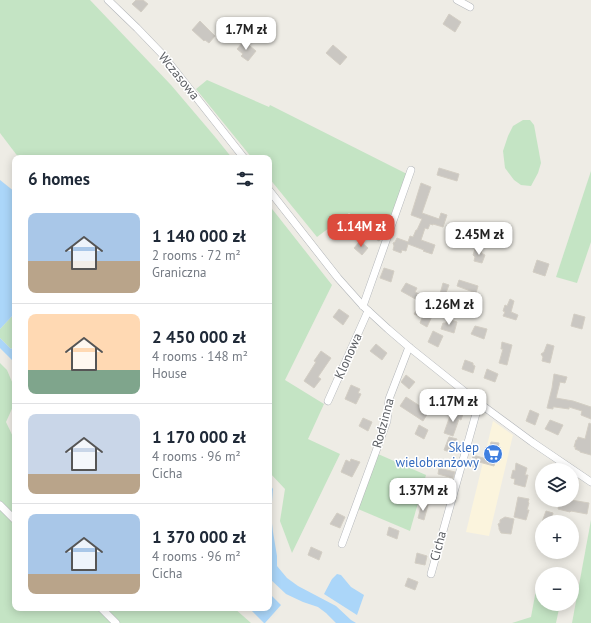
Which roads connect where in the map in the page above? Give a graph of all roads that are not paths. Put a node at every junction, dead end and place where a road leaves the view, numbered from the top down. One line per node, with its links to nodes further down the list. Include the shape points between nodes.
1 (108, 0): 4 (street, Wczasowa, via 162,54)
2 (457, 0): 3 (street)
3 (470, 8)
4 (242, 155)
5 (411, 170): 7 (street, Klonowa)
6 (272, 194): 7 (street, via 338,278)
7 (366, 308): 8 (street); 9 (street, Klonowa)
8 (409, 348): 10 (street); 14 (street, Rodzinna, via 389,399 387,421)
9 (328, 401)
10 (478, 402): 11 (street); 15 (street, Cicha)
11 (591, 482)
12 (0, 505): 13 (street)
13 (12, 517)
14 (342, 544)
15 (431, 574)
16 (104, 611): 17 (street)
17 (116, 623)

